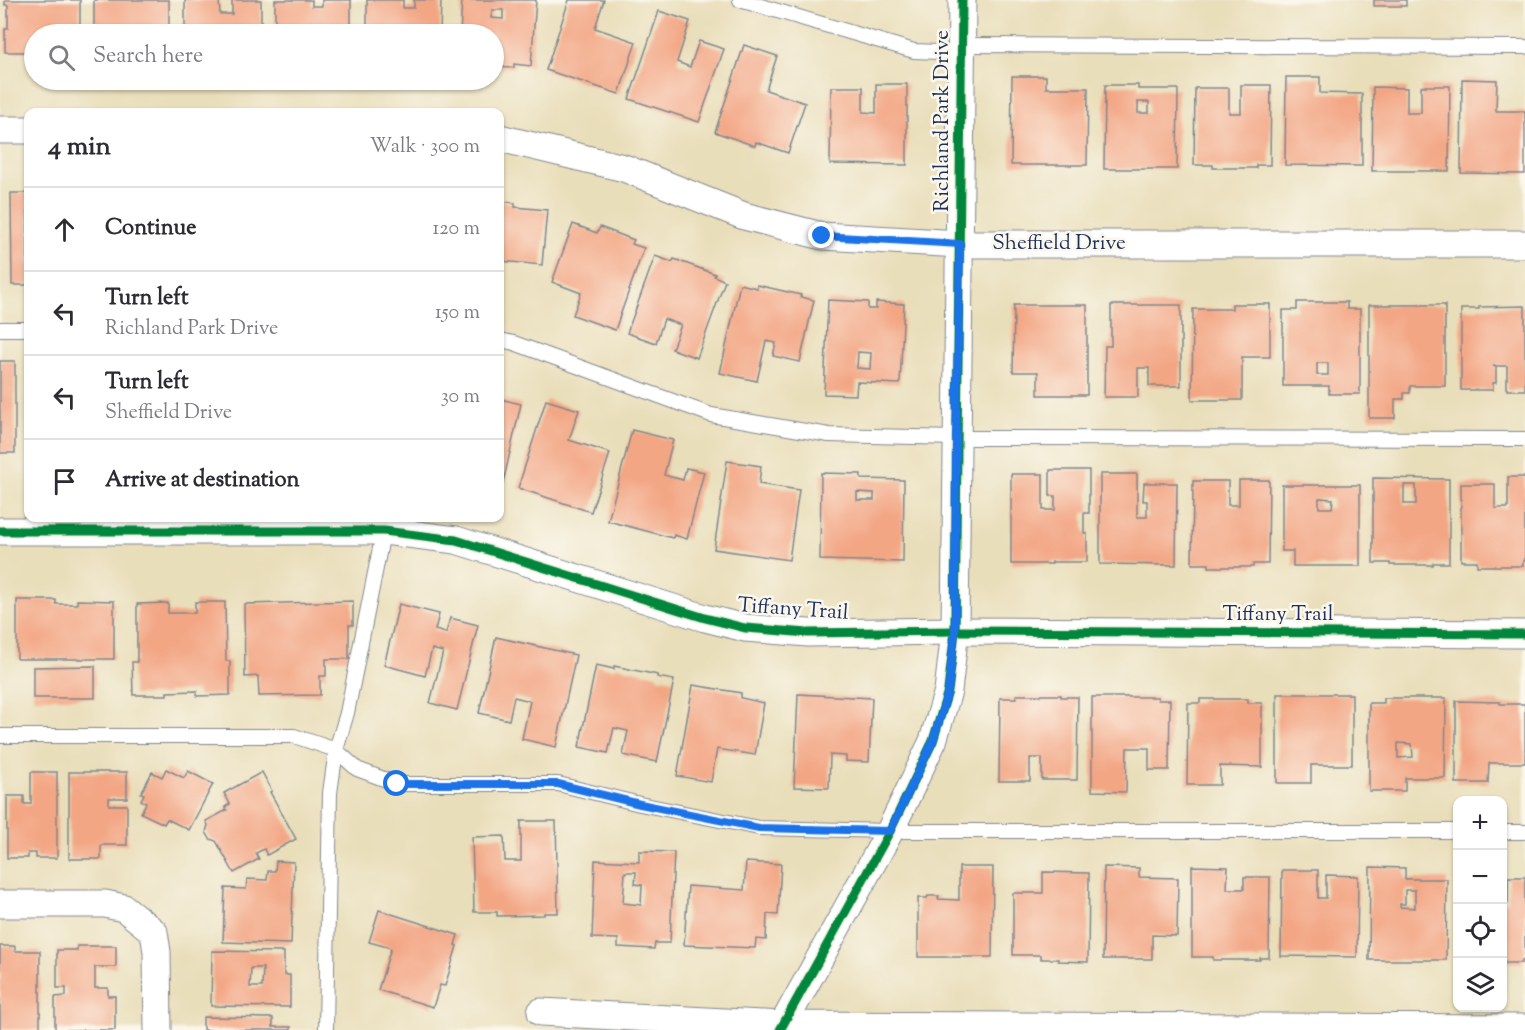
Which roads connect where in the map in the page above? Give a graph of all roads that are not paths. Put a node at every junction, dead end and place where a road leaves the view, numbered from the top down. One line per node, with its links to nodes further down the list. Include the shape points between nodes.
1 (740, 0): 4 (lane, via 914,51)
2 (962, 0): 4 (street, Richland Park Drive)
3 (1525, 47): 4 (lane)
4 (962, 49): 8 (street, Richland Park Drive)
5 (0, 130): 6 (street)
6 (24, 130)
7 (504, 139): 8 (street, Sheffield Drive, via 624,168 744,216 822,236)
8 (960, 244): 9 (street, Sheffield Drive); 13 (street, Richland Park Drive)
9 (1525, 244)
10 (0, 329): 11 (lane)
11 (24, 329)
12 (504, 341): 13 (lane, via 711,415 829,435)
13 (956, 438): 14 (lane); 17 (street, Richland Park Drive)
14 (1525, 439)
15 (385, 524): 16 (street, Tiffany Trail); 17 (street, Tiffany Trail, via 456,540 745,628 808,633); 20 (lane)
16 (0, 531)
17 (955, 631): 18 (street, Tiffany Trail); 21 (street, Richland Park Drive, via 948,691 933,741)
18 (1525, 634)
19 (0, 736): 20 (lane, via 294,736)
20 (336, 750): 21 (lane, via 357,769 397,784 558,784 759,828); 30 (lane, via 330,794)
21 (890, 831): 22 (lane); 27 (street, Richland Park Drive)
22 (1453, 831)
23 (1507, 831): 24 (lane)
24 (1525, 831)
25 (0, 904): 29 (street, via 105,904 124,908 154,932 158,952)
26 (541, 1012): 27 (street)
27 (781, 1028): 28 (street)
28 (1525, 1028)
29 (158, 1030)
30 (326, 1030)

